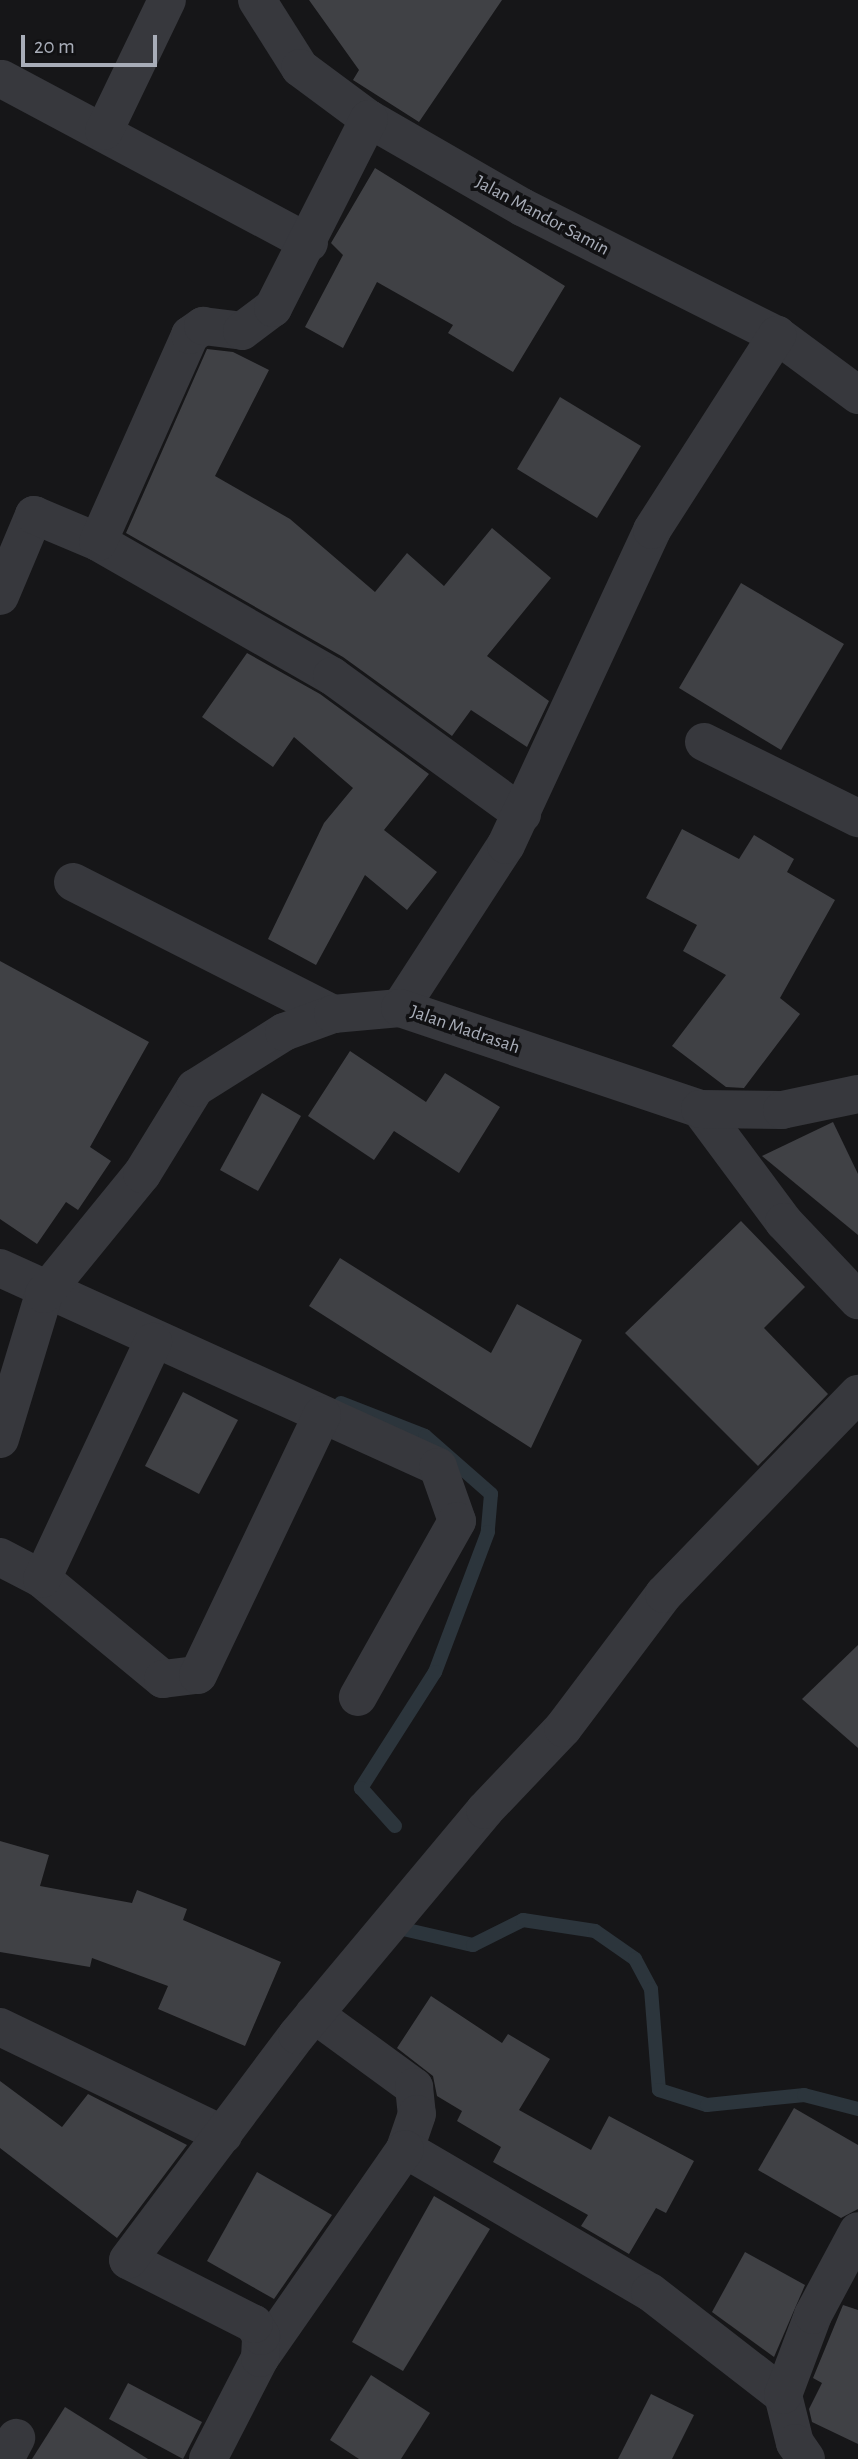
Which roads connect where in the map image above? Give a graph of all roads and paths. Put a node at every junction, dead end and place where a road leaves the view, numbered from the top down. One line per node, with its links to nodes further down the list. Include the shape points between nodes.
1 (167, 0): 5 (street)
2 (257, 0): 4 (street, Jalan Mandor Samin, via 300,68)
3 (2, 79): 5 (street)
4 (369, 119): 6 (street); 7 (street, Jalan Mandor Samin, via 522,207)
5 (104, 131): 6 (street)
6 (309, 243): 9 (street, via 273,308 256,322 231,332 194,328)
7 (777, 335): 8 (street, Jalan Mandor Samin); 12 (street, via 652,530)
8 (858, 395)
9 (98, 542): 10 (street, via 34,515); 12 (street, via 332,676)
10 (0, 596)
11 (704, 742): 13 (street)
12 (522, 814): 15 (street)
13 (858, 818)
14 (73, 882): 16 (street)
15 (400, 1008): 16 (street, Jalan Madrasah); 18 (street, Jalan Madrasah)
16 (333, 1014): 20 (street, Jalan Madrasah, via 264,1043 195,1088 142,1174)
17 (858, 1094): 18 (street, Jalan Madrasah, via 782,1110)
18 (700, 1108): 21 (street, via 784,1222)
19 (0, 1268): 20 (street)
20 (53, 1288): 22 (street); 25 (street, Jalan Madrasah, via 44,1294)
21 (858, 1300)
22 (153, 1342): 24 (street); 27 (street)
23 (858, 1394): 29 (street, via 664,1594 614,1665)
24 (322, 1415): 27 (street, via 198,1675 163,1679); 28 (street, via 438,1467 457,1521)
25 (0, 1439)
26 (0, 1557): 27 (street)
27 (42, 1579)
28 (358, 1697)
29 (314, 2014): 31 (street); 32 (street, via 414,2087 417,2114)
30 (0, 2027): 31 (street)
31 (223, 2135): 34 (street, via 128,2260 254,2324 261,2336)
32 (405, 2149): 34 (street); 35 (street, via 650,2292)
33 (858, 2231): 35 (street, via 813,2315)
34 (260, 2358): 36 (street)
35 (783, 2395): 37 (street, via 795,2443)
36 (208, 2459)
37 (806, 2459)

